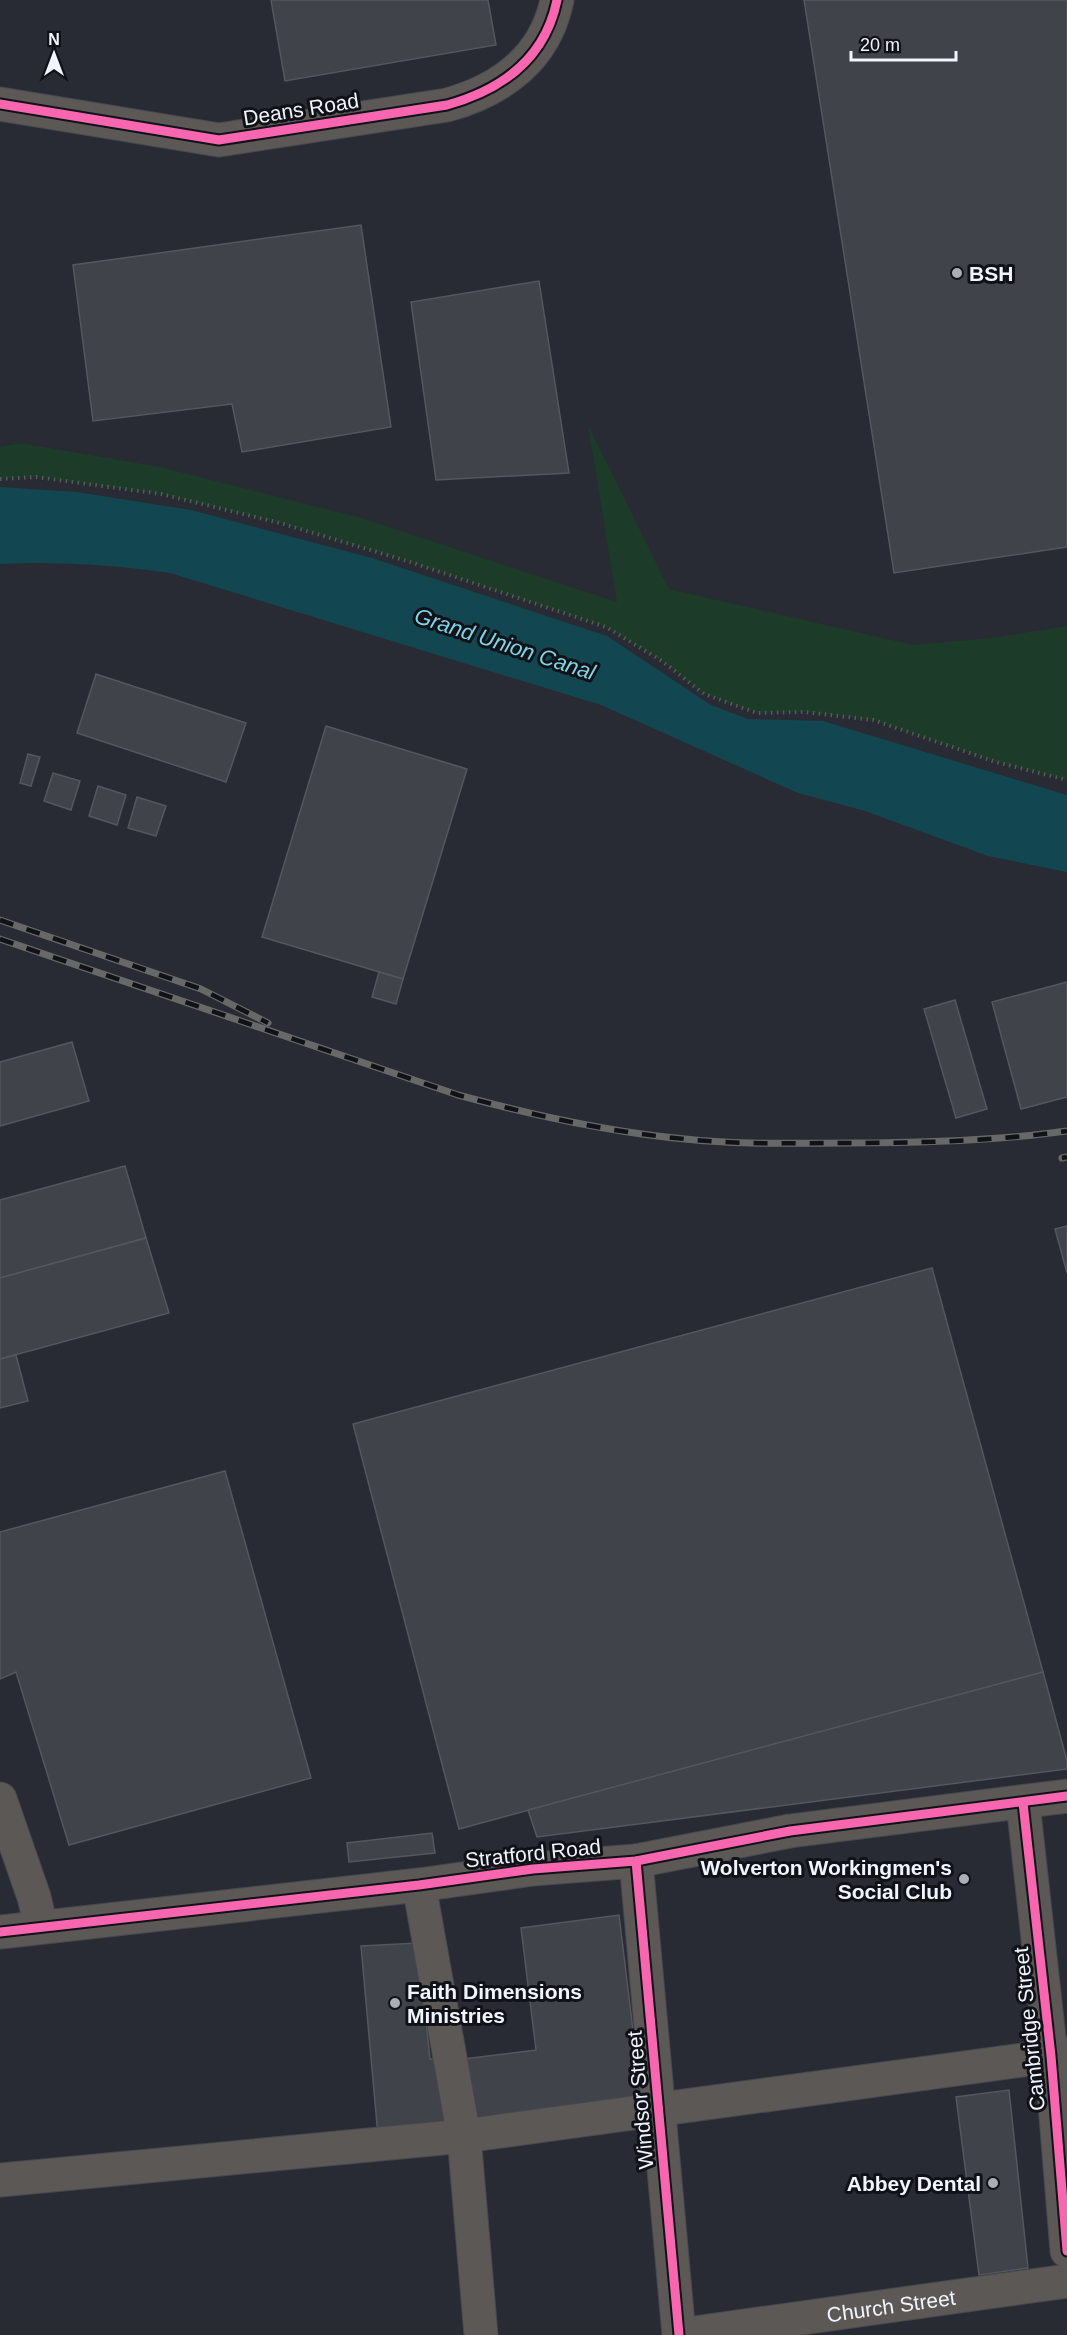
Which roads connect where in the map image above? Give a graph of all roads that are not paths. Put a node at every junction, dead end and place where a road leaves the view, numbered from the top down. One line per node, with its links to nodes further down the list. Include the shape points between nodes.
1 (558, 0): 2 (street, Deans Road, via 547,32 516,72 479,95 447,105 219,140)
2 (0, 104)
3 (1067, 1796): 5 (street, Stratford Road)
4 (0, 1799): 8 (street)
5 (1023, 1803): 6 (street, Stratford Road, via 790,1832); 10 (street, Cambridge Street)
6 (636, 1861): 7 (street, Stratford Road); 11 (street, Windsor Street)
7 (419, 1884): 8 (street, Stratford Road); 12 (street)
8 (41, 1926): 9 (street, Stratford Road)
9 (0, 1932)
10 (1059, 2055): 11 (street); 14 (street, Cambridge Street)
11 (660, 2110): 12 (street); 17 (street, Windsor Street)
12 (464, 2136): 13 (street); 16 (street)
13 (0, 2180)
14 (1067, 2251)
15 (1067, 2281): 17 (street, Church Street)
16 (481, 2335)
17 (680, 2335)

